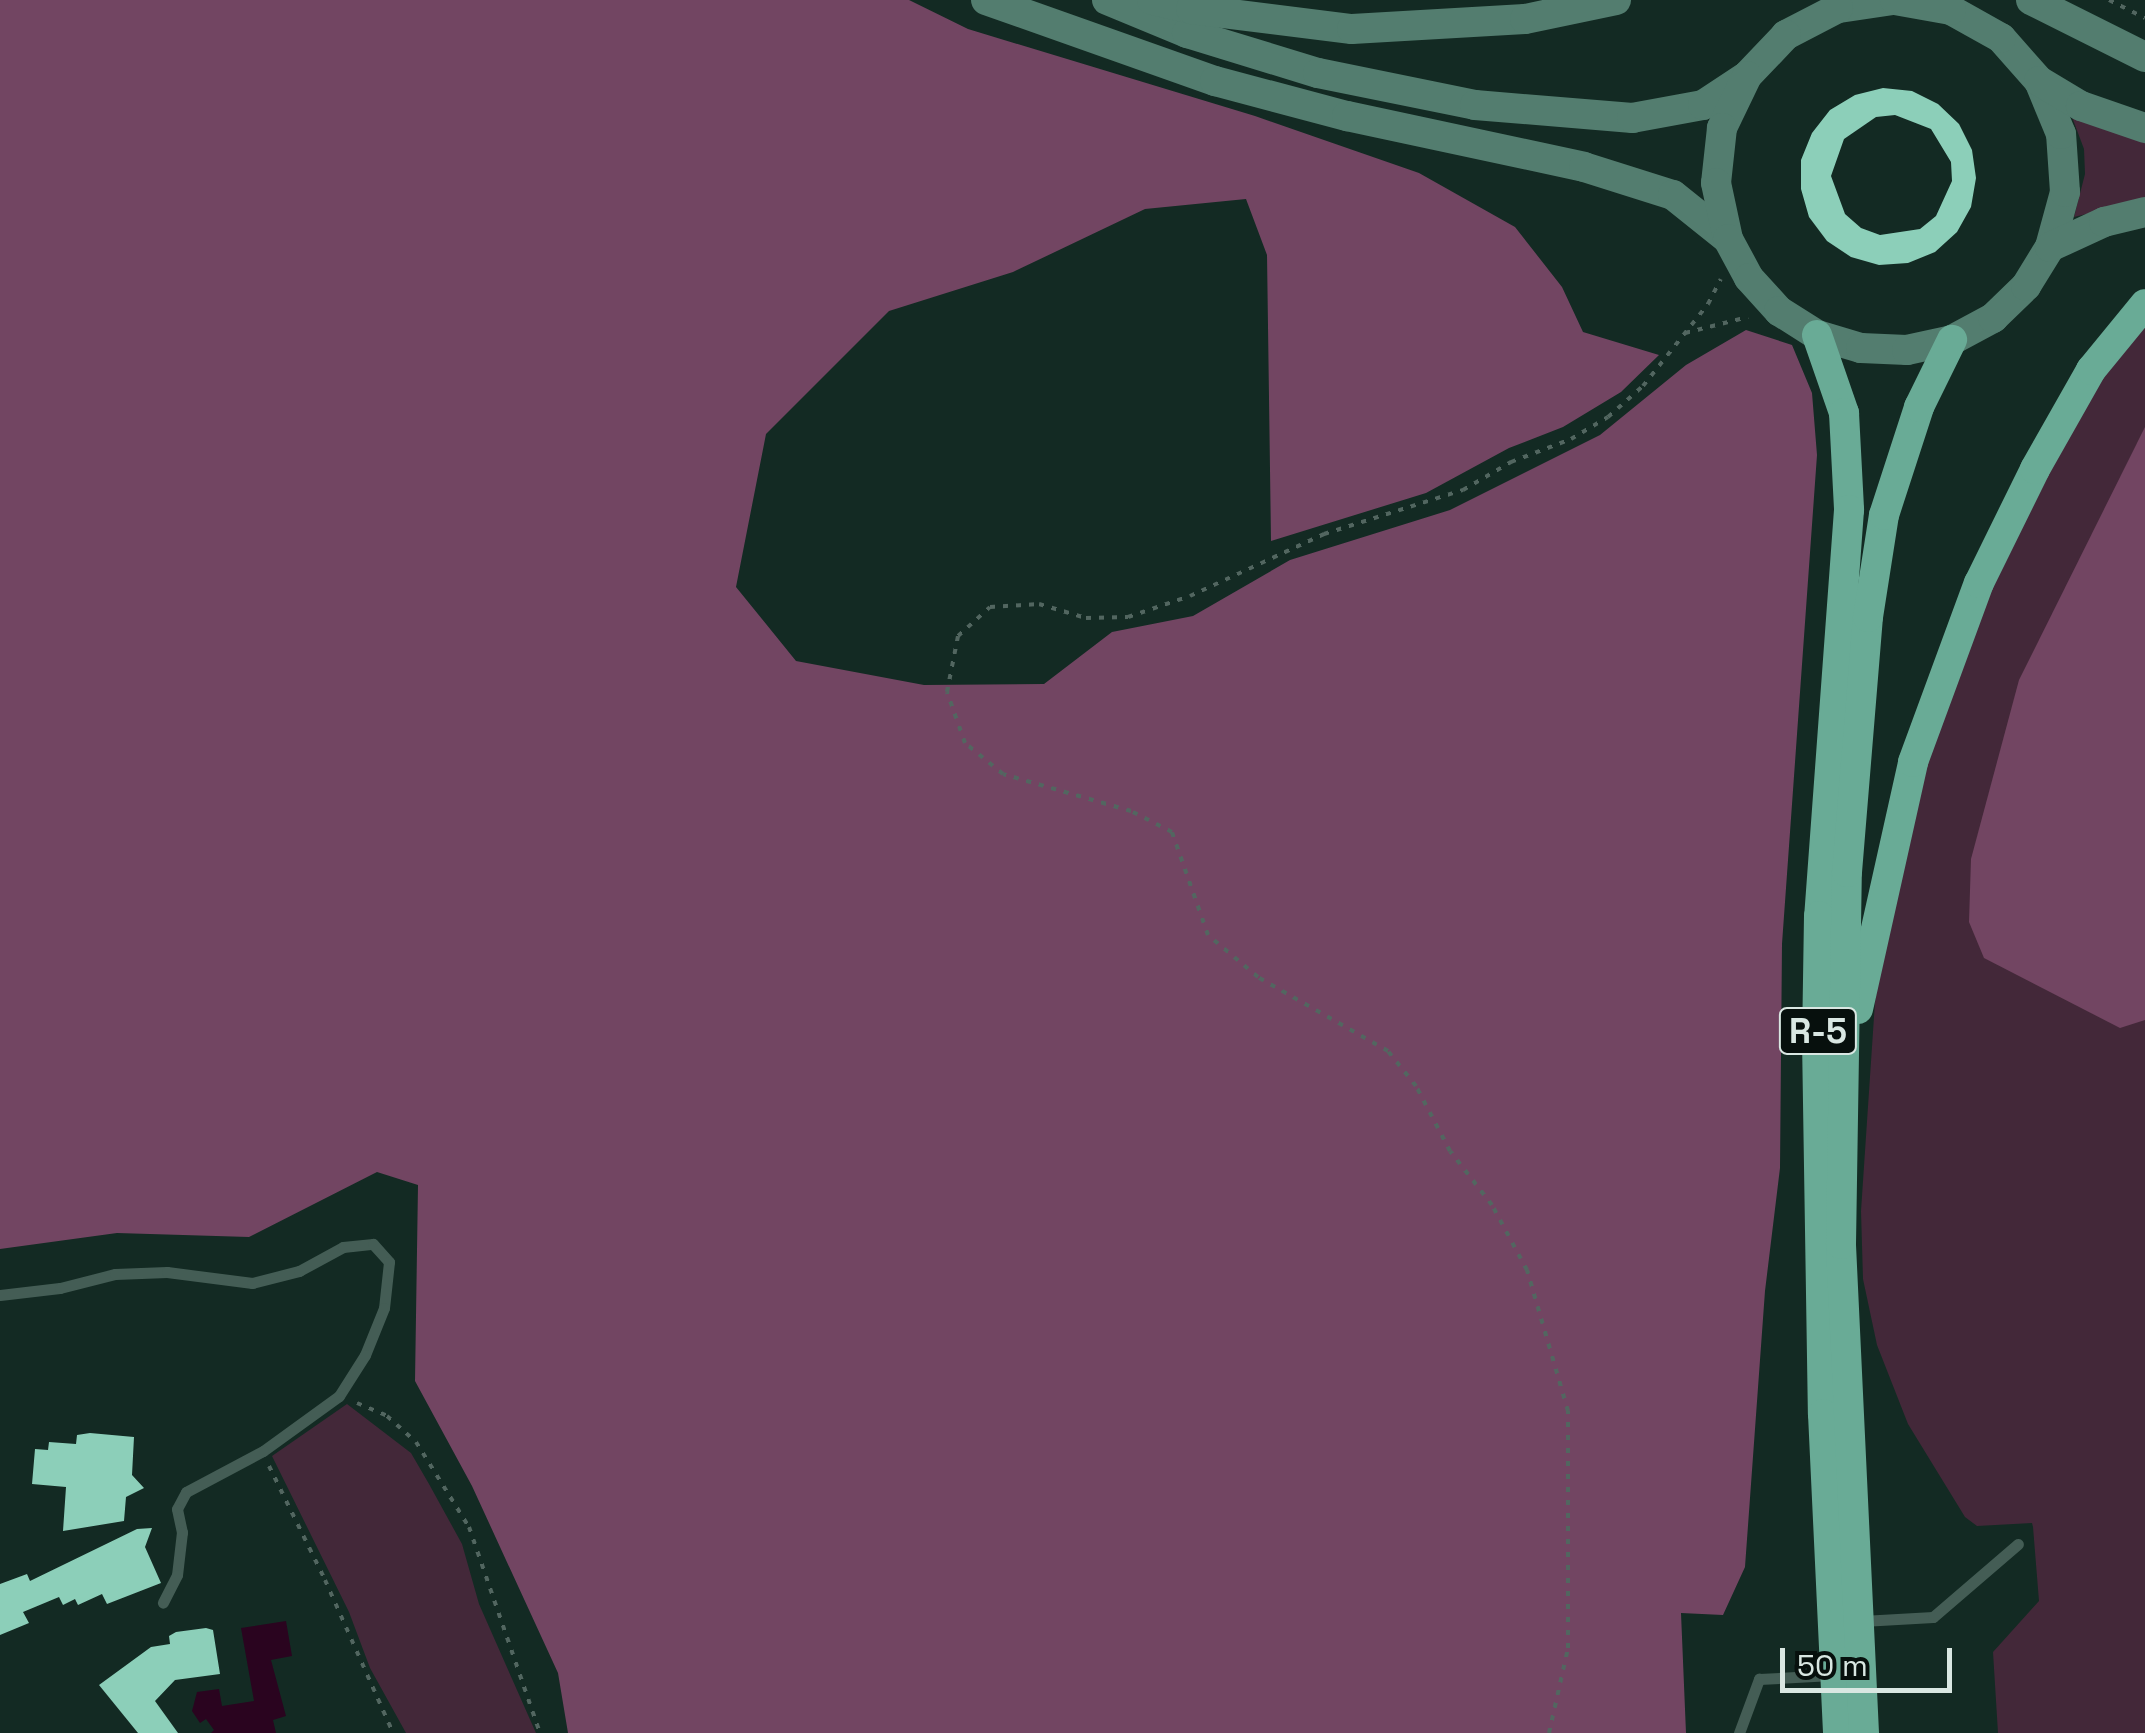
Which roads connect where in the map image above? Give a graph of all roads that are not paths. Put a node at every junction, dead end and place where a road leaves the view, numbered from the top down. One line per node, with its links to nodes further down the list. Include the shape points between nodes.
1 (986, 0): 12 (main road, via 1215,81 1584,167 1673,195)
2 (1107, 0): 8 (main road, via 1187,33 1318,73 1475,105 1632,118 1703,105)
3 (1152, 0): 4 (main road, via 1352,29 1524,19)
4 (1616, 0)
5 (1894, 0): 8 (main road, via 1838,8 1786,34); 9 (main road, via 1951,10 2001,38)
6 (2030, 0): 7 (main road)
7 (2145, 57)
8 (1746, 76): 12 (main road, via 1722,128 1716,184)
9 (2039, 82): 10 (main road); 13 (main road, via 2061,134 2065,192)
10 (2145, 128)
11 (2145, 212): 13 (main road, via 2104,222)
12 (1731, 246): 15 (main road, via 1779,311)
13 (2050, 248): 16 (main road, via 2026,286 1992,318)
14 (2145, 304): 17 (highway, via 2090,370 2067,411 1954,646 1897,822)
15 (1817, 335): 16 (main road, via 1861,348 1907,350); 22 (highway, R-5, via 1844,413 1849,510 1820,916 1818,1040 1823,1414)
16 (1952, 340): 17 (highway, via 1919,407 1884,515 1868,617 1847,872)
17 (1842, 1096): 21 (highway, via 1841,1244)
18 (0, 1295): 20 (lane, via 114,1274 167,1272 252,1283 299,1271 343,1248 373,1244 389,1262 384,1308 339,1396 263,1451 186,1492 176,1508 182,1532 176,1575)
19 (2018, 1544): 21 (lane, via 1933,1617)
20 (163, 1603)
21 (1858, 1621): 25 (highway)
22 (1836, 1674): 23 (lane, via 1759,1679); 24 (highway, R-5)
23 (1739, 1733)
24 (1838, 1733)
25 (1864, 1733)

